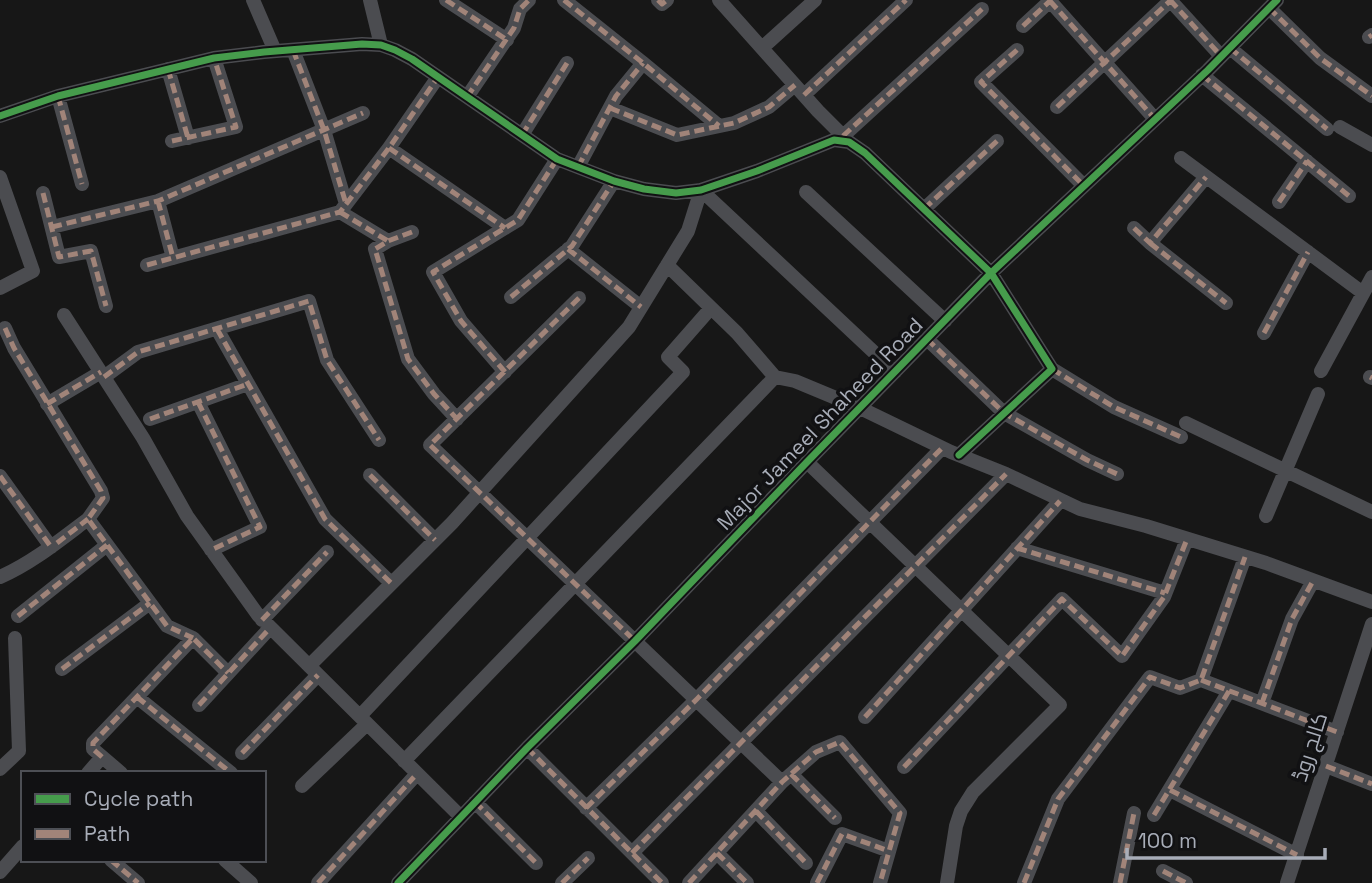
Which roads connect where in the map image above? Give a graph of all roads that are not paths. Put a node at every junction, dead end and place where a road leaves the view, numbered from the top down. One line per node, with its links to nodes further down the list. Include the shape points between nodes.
1 (253, 0): 21 (street)
2 (370, 0): 17 (street)
3 (446, 0): 16 (street)
4 (564, 0): 25 (street)
5 (658, 0): 6 (street, via 662,4)
6 (667, 0)
7 (719, 0): 18 (street)
8 (815, 0): 18 (street)
9 (906, 0): 30 (street)
10 (1051, 0): 15 (street); 24 (street)
11 (1171, 0): 22 (street); 24 (street)
12 (522, 2): 16 (street)
13 (1273, 4): 22 (street, Major Jameel Shaheed Road); 32 (street, via 1320,58)
14 (982, 9): 43 (street)
15 (1023, 26)
16 (507, 40): 33 (street)
17 (381, 45): 19 (street); 29 (street)
18 (762, 48): 30 (street)
19 (293, 50): 21 (street); 40 (street)
20 (1017, 50): 56 (street, via 981,82)
21 (275, 51): 23 (street)
22 (1225, 52): 28 (street, Major Jameel Shaheed Road); 46 (street, via 1334,128)
23 (214, 58): 27 (street); 42 (street, via 236,127)
24 (1105, 62): 34 (street); 38 (street)
25 (643, 63): 35 (street); 39 (street)
26 (567, 64): 41 (street)
27 (168, 69): 31 (street); 42 (street)
28 (1202, 75): 38 (street, Major Jameel Shaheed Road); 50 (street)
29 (438, 77): 33 (street); 47 (street)
30 (800, 90): 39 (street); 43 (street)
31 (58, 96): 37 (street); 55 (street)
32 (1372, 96)
33 (467, 97): 41 (street)
34 (1057, 107)
35 (610, 108): 39 (street, via 677,135); 51 (street)
36 (363, 113): 40 (street)
37 (0, 116)
38 (1156, 119): 56 (street, Major Jameel Shaheed Road)
39 (719, 126)
40 (324, 130): 61 (street); 63 (street)
41 (522, 135): 49 (street)
42 (188, 138): 44 (street)
43 (846, 139): 57 (street); 64 (street)
44 (172, 141)
45 (997, 141): 64 (street)
46 (1372, 145)
47 (389, 148): 63 (street); 66 (street)
48 (1181, 158): 53 (street)
49 (557, 159): 51 (street); 66 (street, via 518,220)
50 (1307, 161): 60 (street); 62 (street)
51 (578, 167): 54 (street)
52 (0, 177): 78 (street, via 33,271)
53 (1206, 177): 70 (street); 72 (street)
54 (614, 181): 57 (street, via 676,193); 71 (street)
55 (82, 184)
56 (1084, 186): 76 (street, Major Jameel Shaheed Road)
57 (701, 190): 75 (street, via 688,231); 95 (street)
58 (806, 192): 87 (street)
59 (43, 193): 65 (street)
60 (1349, 196)
61 (159, 201): 65 (street); 73 (street)
62 (1279, 202)
63 (343, 208): 69 (street); 73 (street)
64 (924, 209): 76 (street)
65 (52, 227): 83 (street, via 59,257 91,251)
66 (505, 228): 94 (street, via 433,272 461,321)
67 (1134, 228): 70 (street)
68 (412, 232): 69 (street)
69 (388, 241): 105 (street, via 375,248 408,359)
70 (1150, 243): 82 (street)
71 (568, 249): 80 (street); 84 (street)
72 (1308, 252): 79 (street); 90 (street)
73 (173, 258): 74 (street)
74 (147, 265)
75 (667, 265): 84 (street); 85 (street)
76 (991, 273): 87 (street, Major Jameel Shaheed Road); 92 (street)
77 (1372, 277): 79 (street)
78 (0, 288)
79 (1363, 293): 93 (street)
80 (511, 297)
81 (579, 298): 94 (street)
82 (1226, 303)
83 (106, 306)
84 (641, 307): 117 (street, via 629,327)
85 (711, 307): 97 (street); 123 (street, via 668,357 683,372)
86 (64, 315): 96 (street)
87 (945, 321): 91 (street, Major Jameel Shaheed Road)
88 (5, 328): 101 (street)
89 (217, 329): 96 (street, via 138,352); 98 (street); 108 (street, via 309,301 327,360)
90 (1264, 333)
91 (927, 339): 95 (street, Major Jameel Shaheed Road); 103 (street)
92 (1052, 369): 103 (street); 107 (street, via 1114,407)
93 (1321, 371)
94 (505, 372): 105 (street)
95 (895, 372): 102 (street, Major Jameel Shaheed Road)
96 (102, 374): 101 (street); 129 (street)
97 (775, 377): 102 (street); 136 (street)
98 (248, 384): 100 (street); 135 (street, via 324,519)
99 (1318, 394): 112 (street)
100 (198, 402): 104 (street); 129 (street, via 260,527)
101 (47, 404): 121 (street, via 101,491 103,498)
102 (860, 408): 109 (street); 111 (street, Major Jameel Shaheed Road)
103 (1004, 413): 110 (street); 114 (street)
104 (150, 419)
105 (457, 419): 117 (street, via 430,445)
106 (1186, 423): 112 (street)
107 (1181, 437)
108 (379, 440)
109 (942, 447): 110 (street); 122 (street)
110 (959, 455): 113 (street)
111 (807, 462): 122 (street); 146 (street, Major Jameel Shaheed Road)
112 (1286, 470): 119 (street); 120 (street)
113 (1006, 474): 118 (street); 132 (street)
114 (1117, 474)
115 (370, 475): 125 (street)
116 (0, 476): 127 (street)
117 (479, 492): 123 (street); 125 (street)
118 (1060, 501): 124 (street); 128 (street)
119 (1372, 512)
120 (1266, 516)
121 (88, 519): 126 (street); 127 (street)
122 (869, 522): 132 (street); 154 (street)
123 (528, 539): 136 (street); 158 (street)
124 (1188, 539): 131 (street); 137 (street)
125 (435, 540): 135 (street)
126 (107, 545): 139 (street); 141 (street)
127 (51, 547): 133 (street)
128 (1017, 548): 137 (street); 140 (street)
129 (211, 550): 142 (street)
130 (327, 552): 142 (street)
131 (1245, 556): 134 (street); 151 (street)
132 (915, 566): 140 (street); 160 (street)
133 (0, 577)
134 (1313, 580): 138 (street); 155 (street, via 1292,619)
135 (391, 583): 149 (street)
136 (575, 584): 146 (street); 164 (street)
137 (1165, 593): 147 (street, via 1122,656 1062,599)
138 (1372, 602)
139 (150, 603): 145 (street, via 167,626); 148 (street)
140 (961, 610): 147 (street); 157 (street)
141 (18, 616)
142 (266, 624): 149 (street); 150 (street)
143 (1372, 624): 159 (street, کالج روڈ)
144 (15, 638): 167 (street, via 19,751)
145 (192, 638): 150 (street); 153 (street)
146 (635, 641): 154 (street); 161 (street, Major Jameel Shaheed Road)
147 (1009, 655): 166 (street); 205 (street, via 1060,705 973,792 956,827)
148 (62, 669)
149 (313, 671): 158 (street); 162 (street)
150 (228, 673): 156 (street)
151 (1201, 680): 152 (street); 206 (street, via 1180,688 1150,677 1058,799)
152 (1230, 691): 155 (street); 175 (street)
153 (137, 697): 163 (street, via 93,743); 170 (street)
154 (697, 699): 160 (street); 177 (street)
155 (1262, 704): 159 (street)
156 (199, 705)
157 (865, 717)
158 (363, 720): 164 (street); 174 (street)
159 (1337, 732): 165 (street, کالج روڈ)
160 (742, 742): 172 (street); 185 (street)
161 (527, 748): 176 (street, Major Jameel Shaheed Road); 177 (street)
162 (242, 752)
163 (102, 757): 168 (street); 169 (street)
164 (404, 761): 181 (street)
165 (1326, 766): 173 (street); 187 (street, کالج روڈ)
166 (904, 767)
167 (0, 769)
168 (90, 771)
169 (119, 771)
170 (229, 771)
171 (414, 777): 197 (street)
172 (787, 778): 178 (street); 182 (street); 184 (street, via 816,752 840,742 900,813)
173 (1372, 784)
174 (302, 786)
175 (1170, 790): 180 (street); 187 (street)
176 (475, 802): 181 (street, Major Jameel Shaheed Road); 191 (street)
177 (586, 808): 185 (street)
178 (756, 811): 186 (street); 192 (street)
179 (1134, 813): 207 (street)
180 (1154, 816)
181 (461, 817): 198 (street, Major Jameel Shaheed Road)
182 (835, 818)
183 (21, 848): 194 (street)
184 (890, 851): 203 (street, via 842,834); 204 (street)
185 (632, 853): 200 (street)
186 (717, 853): 201 (street); 202 (street)
187 (1297, 855): 209 (street, کالج روڈ)
188 (588, 858): 199 (street)
189 (113, 862): 195 (street)
190 (227, 862): 196 (street)
191 (536, 863)
192 (806, 863)
193 (1163, 871): 208 (street)
194 (0, 872)
195 (138, 883)
196 (251, 883)
197 (318, 883)
198 (398, 883)
199 (562, 883)
200 (662, 883)
201 (690, 883)
202 (747, 883)
203 (817, 883)
204 (880, 883)
205 (947, 883)
206 (1024, 883)
207 (1121, 883)
208 (1186, 883)
209 (1287, 883)

